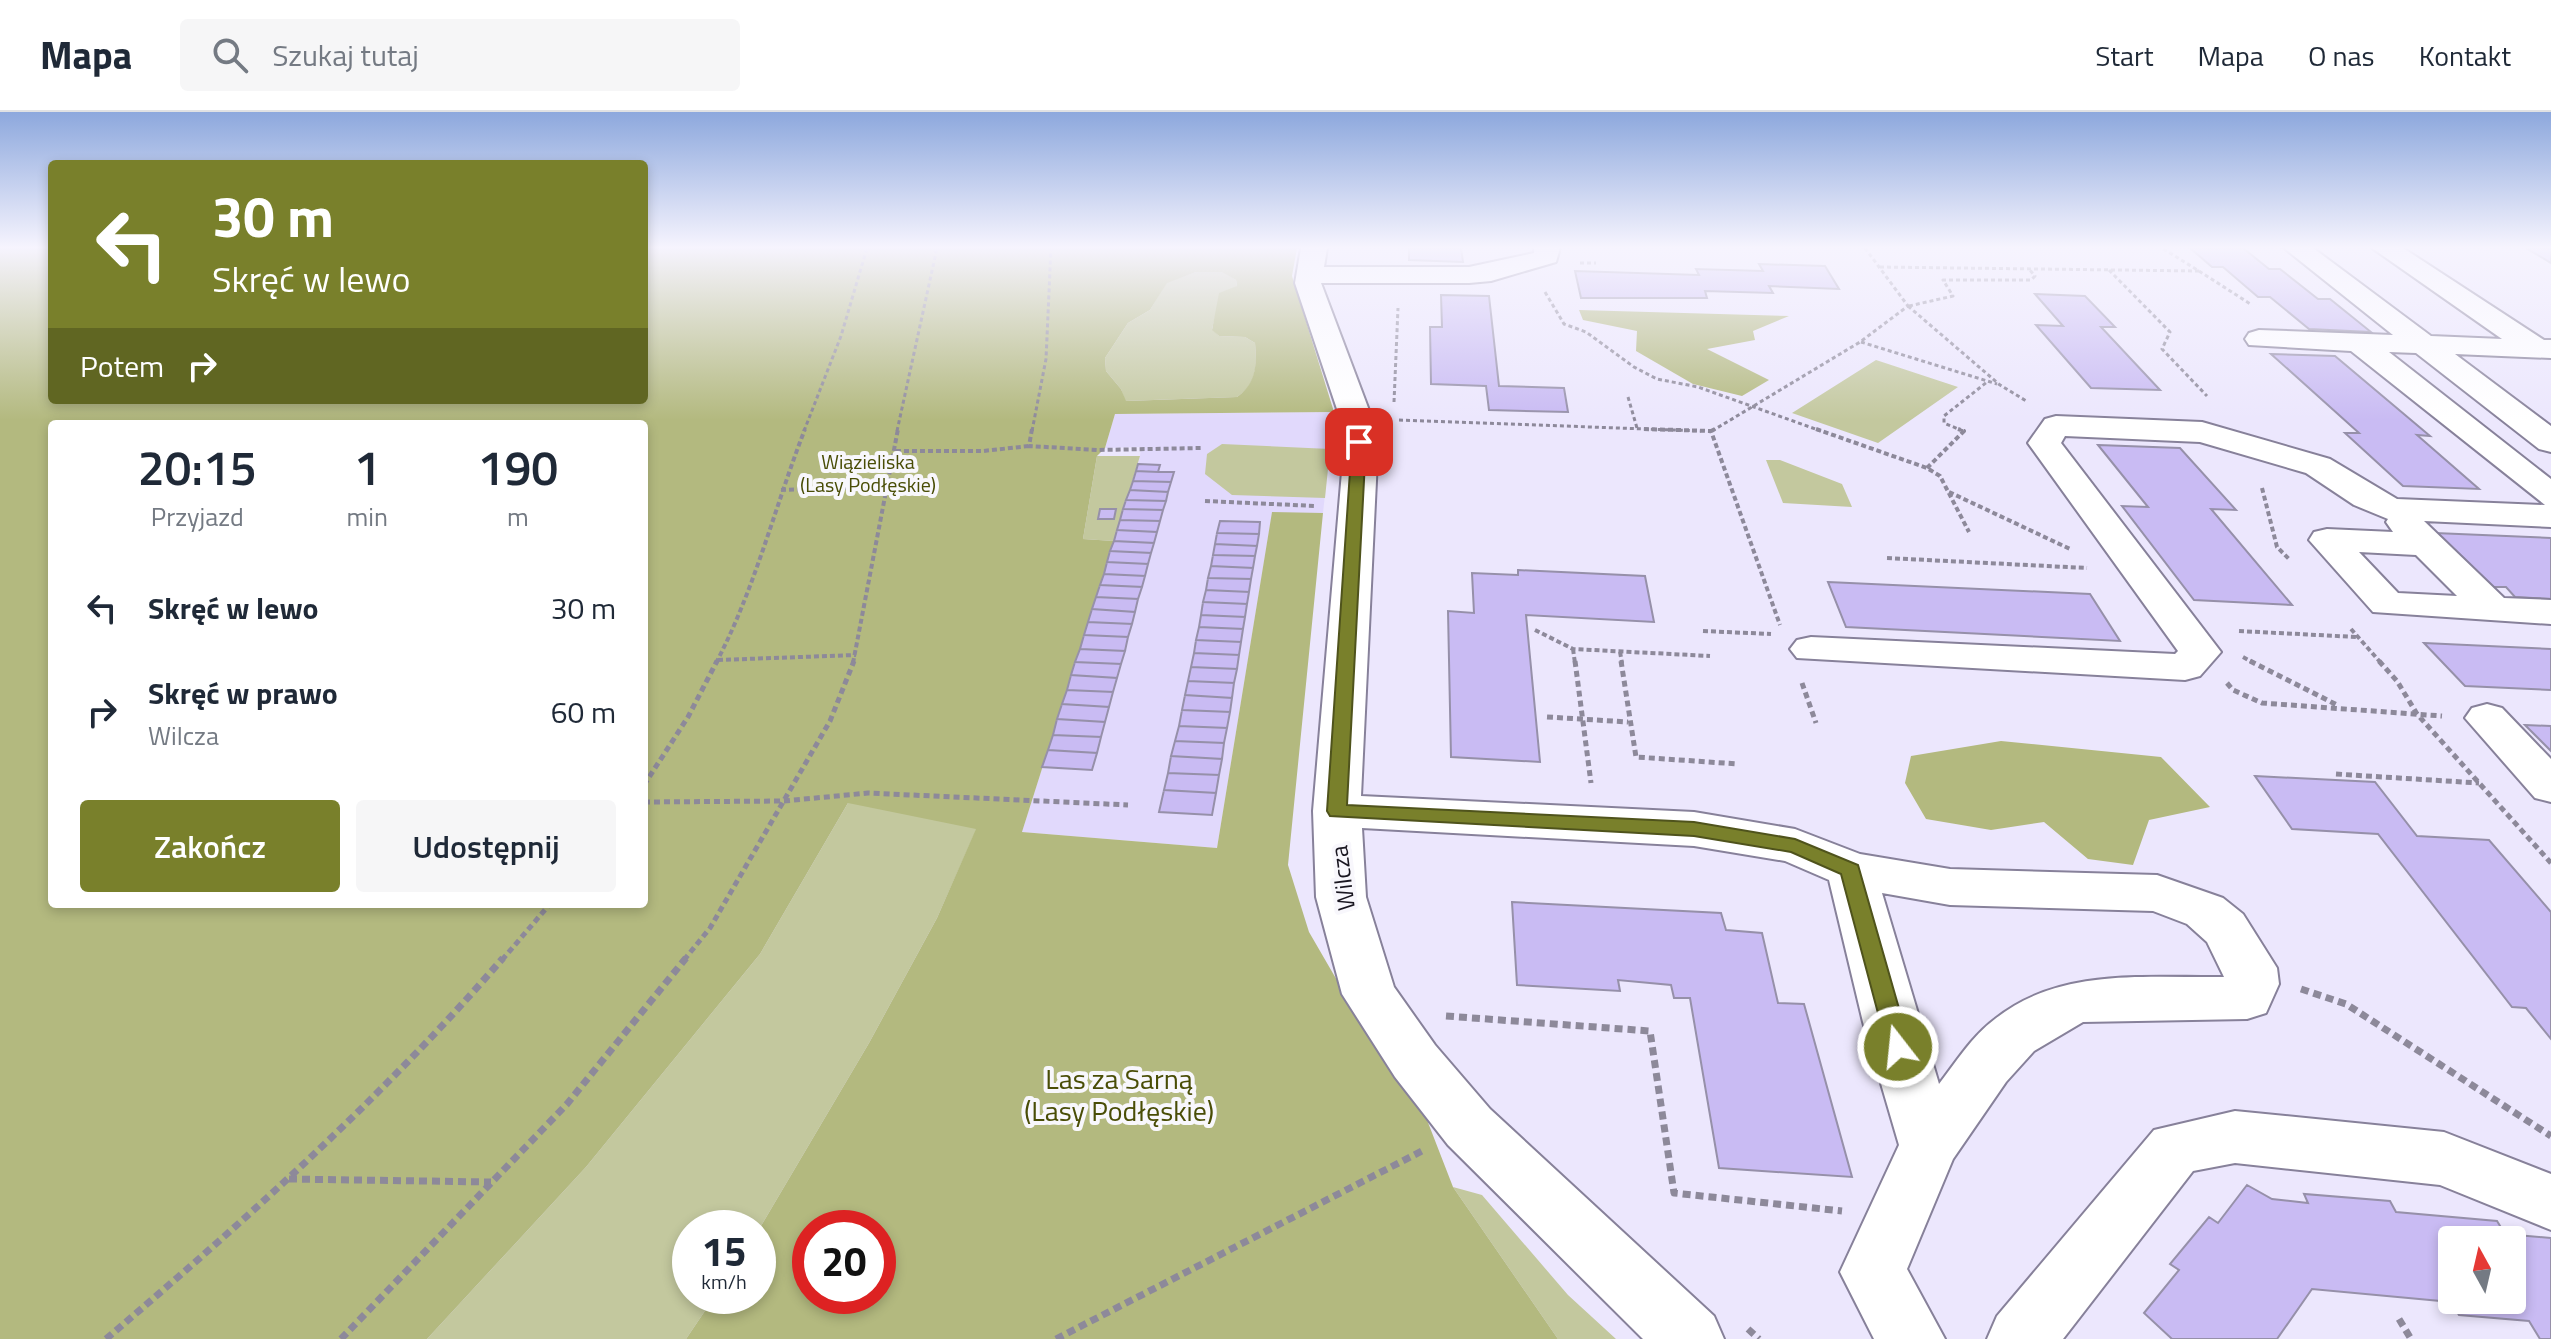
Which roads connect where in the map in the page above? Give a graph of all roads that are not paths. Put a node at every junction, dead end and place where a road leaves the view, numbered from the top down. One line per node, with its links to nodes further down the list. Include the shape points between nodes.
1 (1316, 305): 18 (street, Wilcza, via 1357,421 1360,460)
2 (2370, 305): 6 (street)
3 (2474, 305): 7 (street)
4 (2259, 339): 5 (street)
5 (2360, 344): 6 (street); 9 (street)
6 (2422, 346): 7 (street); 8 (street)
7 (2546, 352)
8 (2551, 442)
9 (2551, 496)
10 (2391, 509): 11 (street); 12 (street); 15 (street, via 2318,466 2185,429 2056,426 2044,443 2128,570 2184,630 2185,667)
11 (2551, 516)
12 (2426, 544): 13 (street); 13 (street, via 2327,540 2387,604)
13 (2493, 609): 14 (street)
14 (2551, 612)
15 (1804, 659)
16 (2487, 718): 17 (street)
17 (2551, 787)
18 (1337, 811): 19 (street, via 1694,829 1795,846); 22 (street, Wilcza, via 1341,897 1369,994 1469,1127)
19 (1851, 870): 20 (street); 20 (street, via 1950,887 2157,893 2205,911 2225,928 2250,968 2247,998 2080,1001 2050,1012 2014,1035 1986,1065)
20 (1929, 1145): 23 (street, via 1873,1272)
21 (2551, 1202): 24 (street, via 2444,1159 2235,1137 2175,1149)
22 (1690, 1339)
23 (1911, 1339)
24 (2021, 1339)

